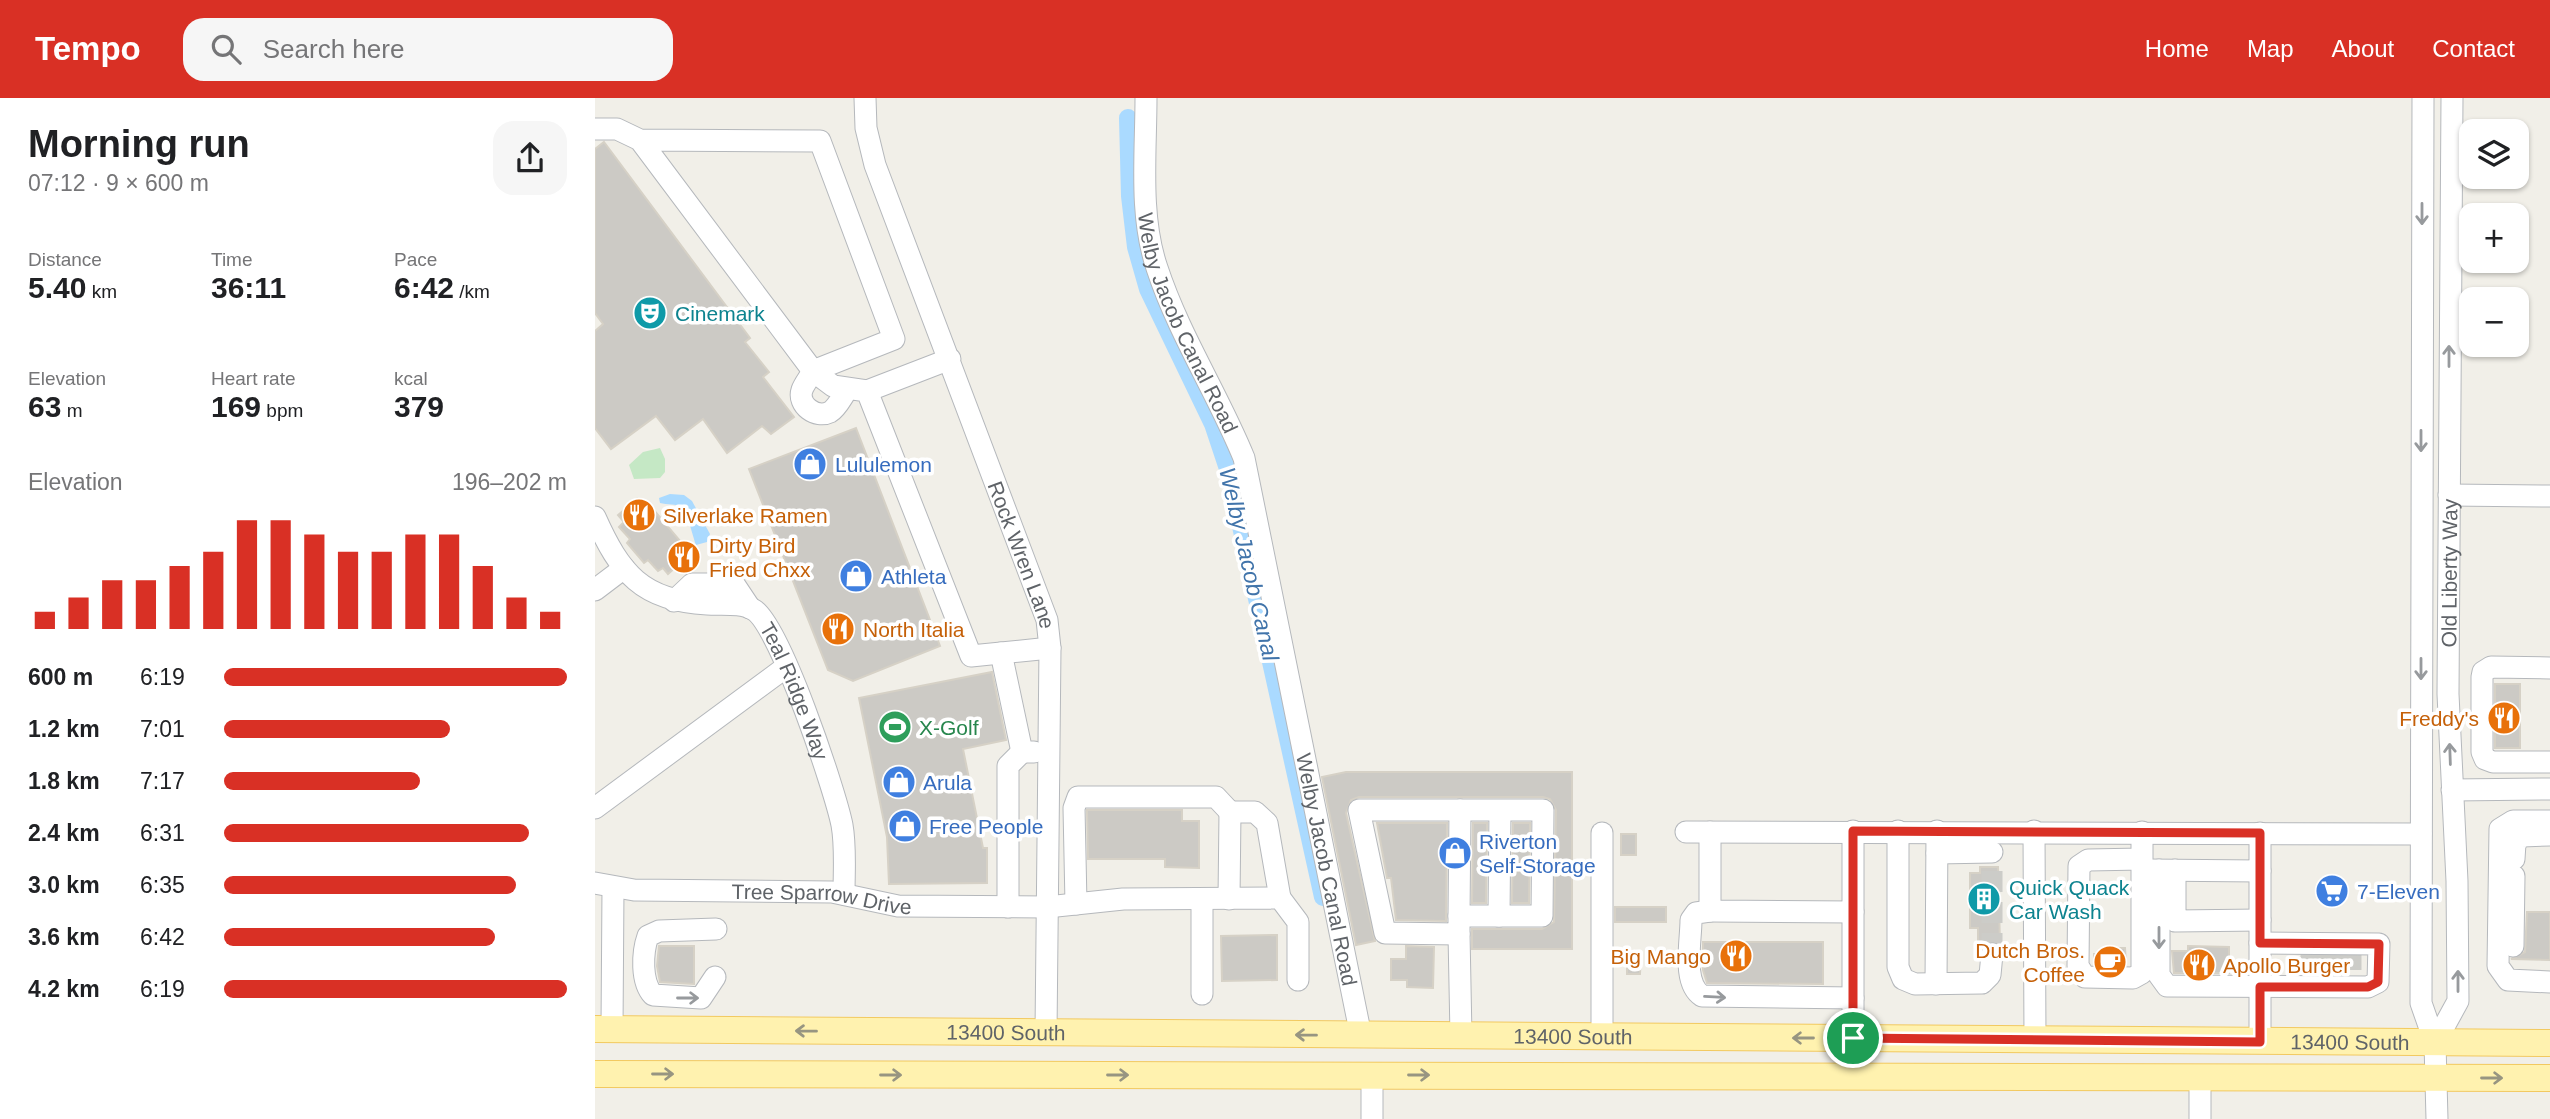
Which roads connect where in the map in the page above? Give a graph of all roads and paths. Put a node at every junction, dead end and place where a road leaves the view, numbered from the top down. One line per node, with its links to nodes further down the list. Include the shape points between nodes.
1 (865, 98): 7 (street, Rock Wren Lane, via 875,165)
2 (1146, 98): 70 (street, Welby Jacob Canal Road, via 1146,213 1156,267 1244,458)
3 (2423, 98): 39 (street, Old Liberty Way, one-way to 39)
4 (2452, 98): 10 (street, Old Liberty Way, one-way to 4)
5 (595, 129): 6 (street, via 617,129)
6 (641, 140): 8 (street); 8 (street, via 820,141 894,339)
7 (950, 359): 9 (street); 15 (street, Rock Wren Lane, via 1042,600)
8 (813, 371): 9 (street, via 832,386); 9 (street, via 801,392 811,412 832,411)
9 (857, 391): 16 (street, via 971,656)
10 (2449, 495): 11 (street); 23 (street, Old Liberty Way, one-way to 10)
11 (2550, 496)
12 (595, 517): 13 (street, Teal Ridge Way)
13 (624, 568): 14 (street); 17 (street, Teal Ridge Way, via 641,585 674,601 750,608 767,625)
14 (595, 590)
15 (1050, 648): 16 (street); 20 (street, Rock Wren Lane)
16 (1001, 653): 19 (street)
17 (786, 667): 24 (street); 45 (street, Teal Ridge Way, via 813,730 840,817)
18 (2550, 668): 21 (street, via 2491,667 2482,677 2485,759)
19 (1022, 752): 20 (street); 50 (street, via 1008,766)
20 (1049, 752): 51 (street, Rock Wren Lane)
21 (2550, 762)
22 (2550, 789): 23 (street)
23 (2452, 790): 76 (street, Old Liberty Way, one-way to 23, via 2458,1001)
24 (595, 808)
25 (1460, 810): 26 (street); 56 (street); 56 (street, via 1359,810 1385,933)
26 (1500, 810): 54 (street); 54 (street, via 1543,810 1542,916)
27 (1230, 812): 46 (street, via 1255,812 1267,823); 48 (street); 49 (street, via 1216,797 1078,797 1074,808)
28 (2550, 821): 62 (street, via 2513,821 2500,829 2498,966 2503,977)
29 (1853, 831): 30 (street); 35 (street); 53 (street)
30 (1898, 831): 31 (street); 64 (street, via 1900,973 1909,983)
31 (1937, 831): 32 (street); 41 (street)
32 (1992, 831): 33 (street); 41 (street, via 1992,860)
33 (2034, 831): 36 (street); 74 (street)
34 (1686, 832): 35 (street)
35 (1710, 832): 52 (street)
36 (2142, 832): 38 (street); 42 (street)
37 (1602, 833): 72 (street)
38 (2260, 833): 39 (street); 43 (street)
39 (2421, 834): 76 (street, Old Liberty Way, via 2421,1003)
40 (2550, 835): 62 (street, via 2522,836 2515,843)
41 (1937, 853): 64 (street)
42 (2154, 867): 42 (street, via 2088,860 2079,866 2078,971 2090,978 2138,977 2143,969 2140,944); 43 (street); 55 (street, via 2175,921); 65 (street, one-way to 65, via 2163,983 2172,987)
43 (2260, 871): 55 (street)
44 (604, 886): 45 (street, Tree Sparrow Drive); 68 (street)
45 (844, 894): 50 (street, Tree Sparrow Drive, via 883,905)
46 (1280, 898): 48 (street, Tree Sparrow Drive); 61 (street, via 1299,922)
47 (1202, 899): 48 (street, Tree Sparrow Drive); 49 (street, Tree Sparrow Drive); 66 (street)
48 (1229, 899)
49 (1076, 904): 51 (street, Tree Sparrow Drive)
50 (1007, 907): 51 (street, Tree Sparrow Drive)
51 (1047, 907): 69 (street, Rock Wren Lane)
52 (1710, 911): 53 (street); 67 (street, one-way to 67, via 1696,913 1691,920 1691,979 1702,996)
53 (1853, 912): 67 (street)
54 (1499, 916): 56 (street)
55 (2260, 920): 58 (street)
56 (1459, 925): 71 (street)
57 (716, 929): 60 (street, one-way to 60, via 659,931 649,936 645,972 646,987 653,995 666,998 701,998)
58 (2260, 943): 65 (street); 65 (street, via 2331,963)
59 (1991, 954): 64 (street, via 1990,975 1982,983)
60 (715, 977)
61 (1298, 980)
62 (2513, 982): 63 (street)
63 (2550, 982)
64 (1936, 984)
65 (2260, 987): 75 (street)
66 (1202, 994)
67 (1853, 998): 73 (street)
68 (604, 1029): 69 (main road, 13400 South, one-way to 68)
69 (1046, 1033): 70 (main road, 13400 South, one-way to 69)
70 (1361, 1036): 71 (main road, 13400 South)
71 (1461, 1037): 72 (main road, 13400 South)
72 (1602, 1037): 73 (main road, 13400 South, one-way to 72)
73 (1853, 1038): 74 (main road, 13400 South)
74 (2035, 1040): 75 (main road, 13400 South)
75 (2260, 1042): 76 (main road, 13400 South)
76 (2435, 1043): 77 (main road, 13400 South); 81 (street, Old Liberty Way)
77 (2550, 1043)
78 (595, 1074): 79 (main road, 13400 South, one-way to 79)
79 (1372, 1075): 80 (main road, 13400 South, one-way to 80); 83 (street)
80 (2200, 1077): 81 (main road, 13400 South); 84 (street)
81 (2435, 1078): 82 (main road, 13400 South, one-way to 82); 85 (street, Old Liberty Way)
82 (2550, 1078)
83 (1372, 1119)
84 (2200, 1119)
85 (2437, 1119)

